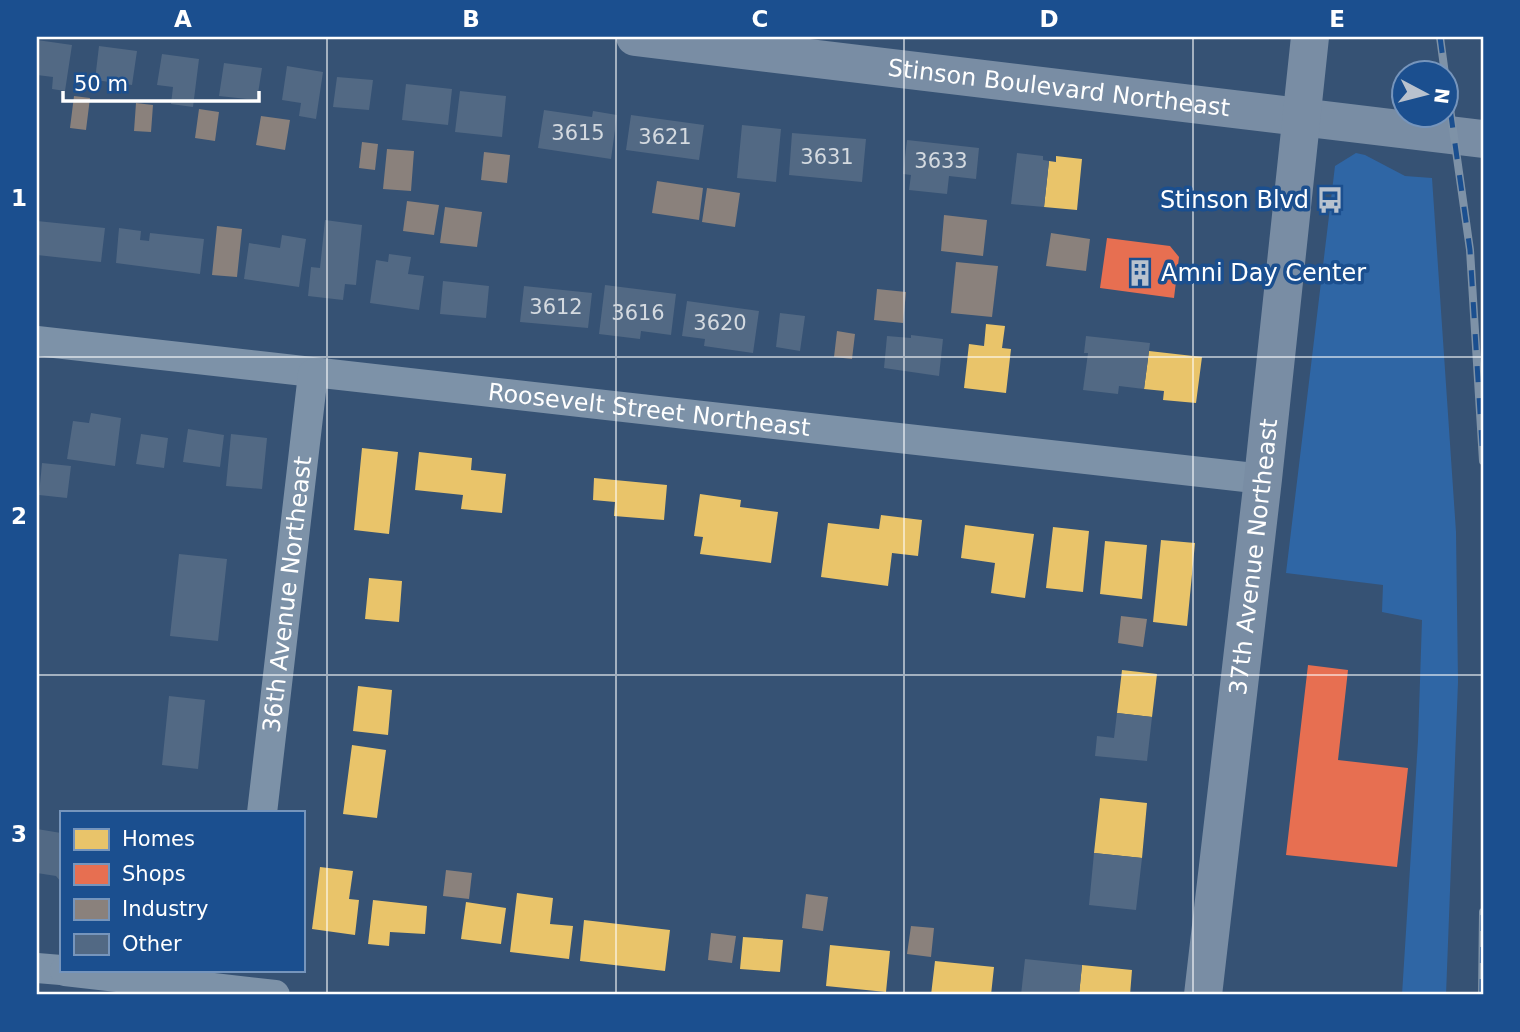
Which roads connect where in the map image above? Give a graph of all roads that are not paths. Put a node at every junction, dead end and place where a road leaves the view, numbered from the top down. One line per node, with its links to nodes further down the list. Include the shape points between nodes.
1 (635, 37): 3 (street, Stinson Boulevard Northeast)
2 (1310, 37): 3 (street, 37th Avenue Northeast)
3 (1300, 117): 4 (street, Stinson Boulevard Northeast); 7 (street, 37th Avenue Northeast)
4 (1483, 139)
5 (37, 341): 6 (street, Roosevelt Street Northeast)
6 (313, 374): 7 (street, Roosevelt Street Northeast); 8 (street, 36th Avenue Northeast)
7 (1263, 479): 14 (street, 37th Avenue Northeast)
8 (262, 811)
9 (37, 968): 10 (street)
10 (60, 971)
11 (75, 972): 12 (street)
12 (242, 986): 13 (street)
13 (275, 995)
14 (1203, 995)

